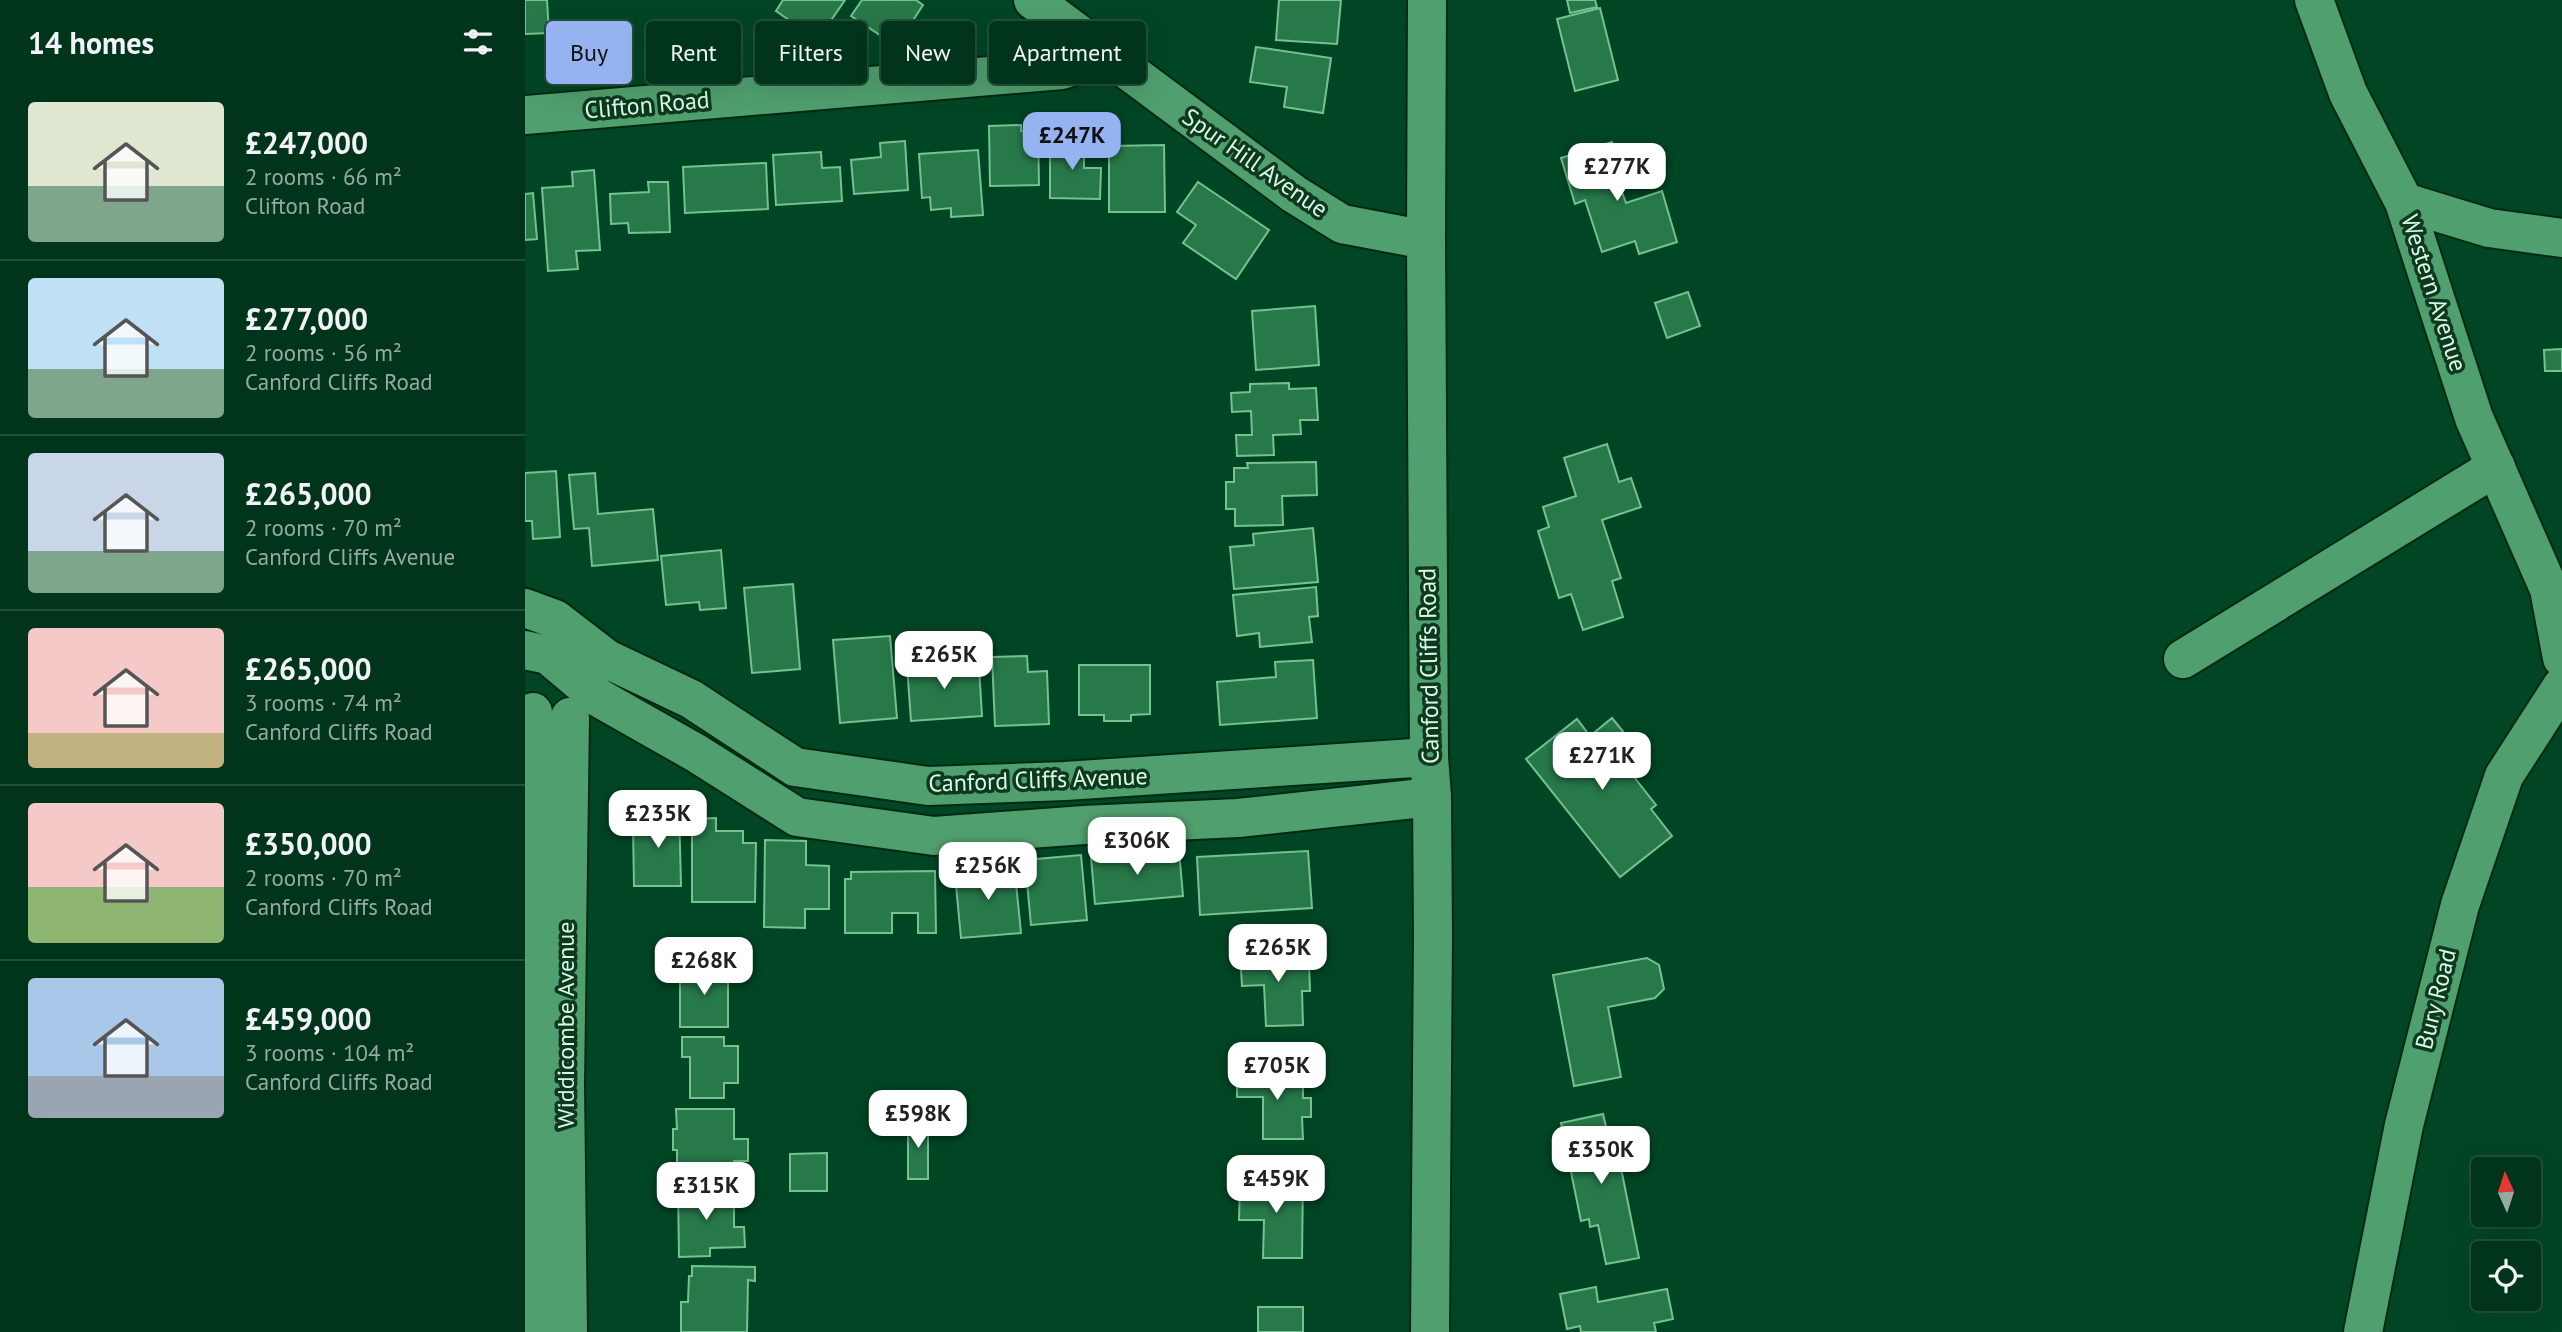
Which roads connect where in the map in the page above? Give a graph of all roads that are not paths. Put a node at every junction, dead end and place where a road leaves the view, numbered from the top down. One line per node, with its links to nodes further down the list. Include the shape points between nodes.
1 (1033, 0): 4 (street, Spur Hill Avenue)
2 (1427, 0): 10 (street, Canford Cliffs Road)
3 (2314, 0): 8 (street, Western Avenue, via 2348,93)
4 (1061, 21)
5 (989, 76): 7 (street, Clifton Road)
6 (1145, 84): 10 (street, Spur Hill Avenue, via 1342,224)
7 (525, 115)
8 (2404, 202): 9 (street, via 2489,228); 11 (street, Western Avenue, via 2474,418)
9 (2562, 238)
10 (1426, 240): 20 (street, Canford Cliffs Road)
11 (2496, 467): 12 (street, Western Avenue); 17 (street)
12 (2555, 575): 15 (street)
13 (525, 608): 16 (street, Canford Cliffs Avenue, via 555,620)
14 (525, 650): 19 (street, Canford Cliffs Avenue, via 548,655)
15 (2562, 657)
16 (607, 659): 19 (street, Widdicombe Avenue); 20 (street, Canford Cliffs Avenue, via 691,699 795,767 927,786)
17 (2183, 659)
18 (2562, 686): 25 (street, Bury Road, via 2504,776 2461,905 2404,1125)
19 (557, 707): 21 (street, Canford Cliffs Avenue, via 696,752 797,817 934,836 1238,818); 22 (street, Widdicombe Avenue); 23 (street, Widdicombe Avenue)
20 (1429, 757): 21 (street, Canford Cliffs Road)
21 (1432, 797): 24 (street, Canford Cliffs Road)
22 (541, 1332)
23 (568, 1332)
24 (1430, 1332)
25 (2363, 1332)

